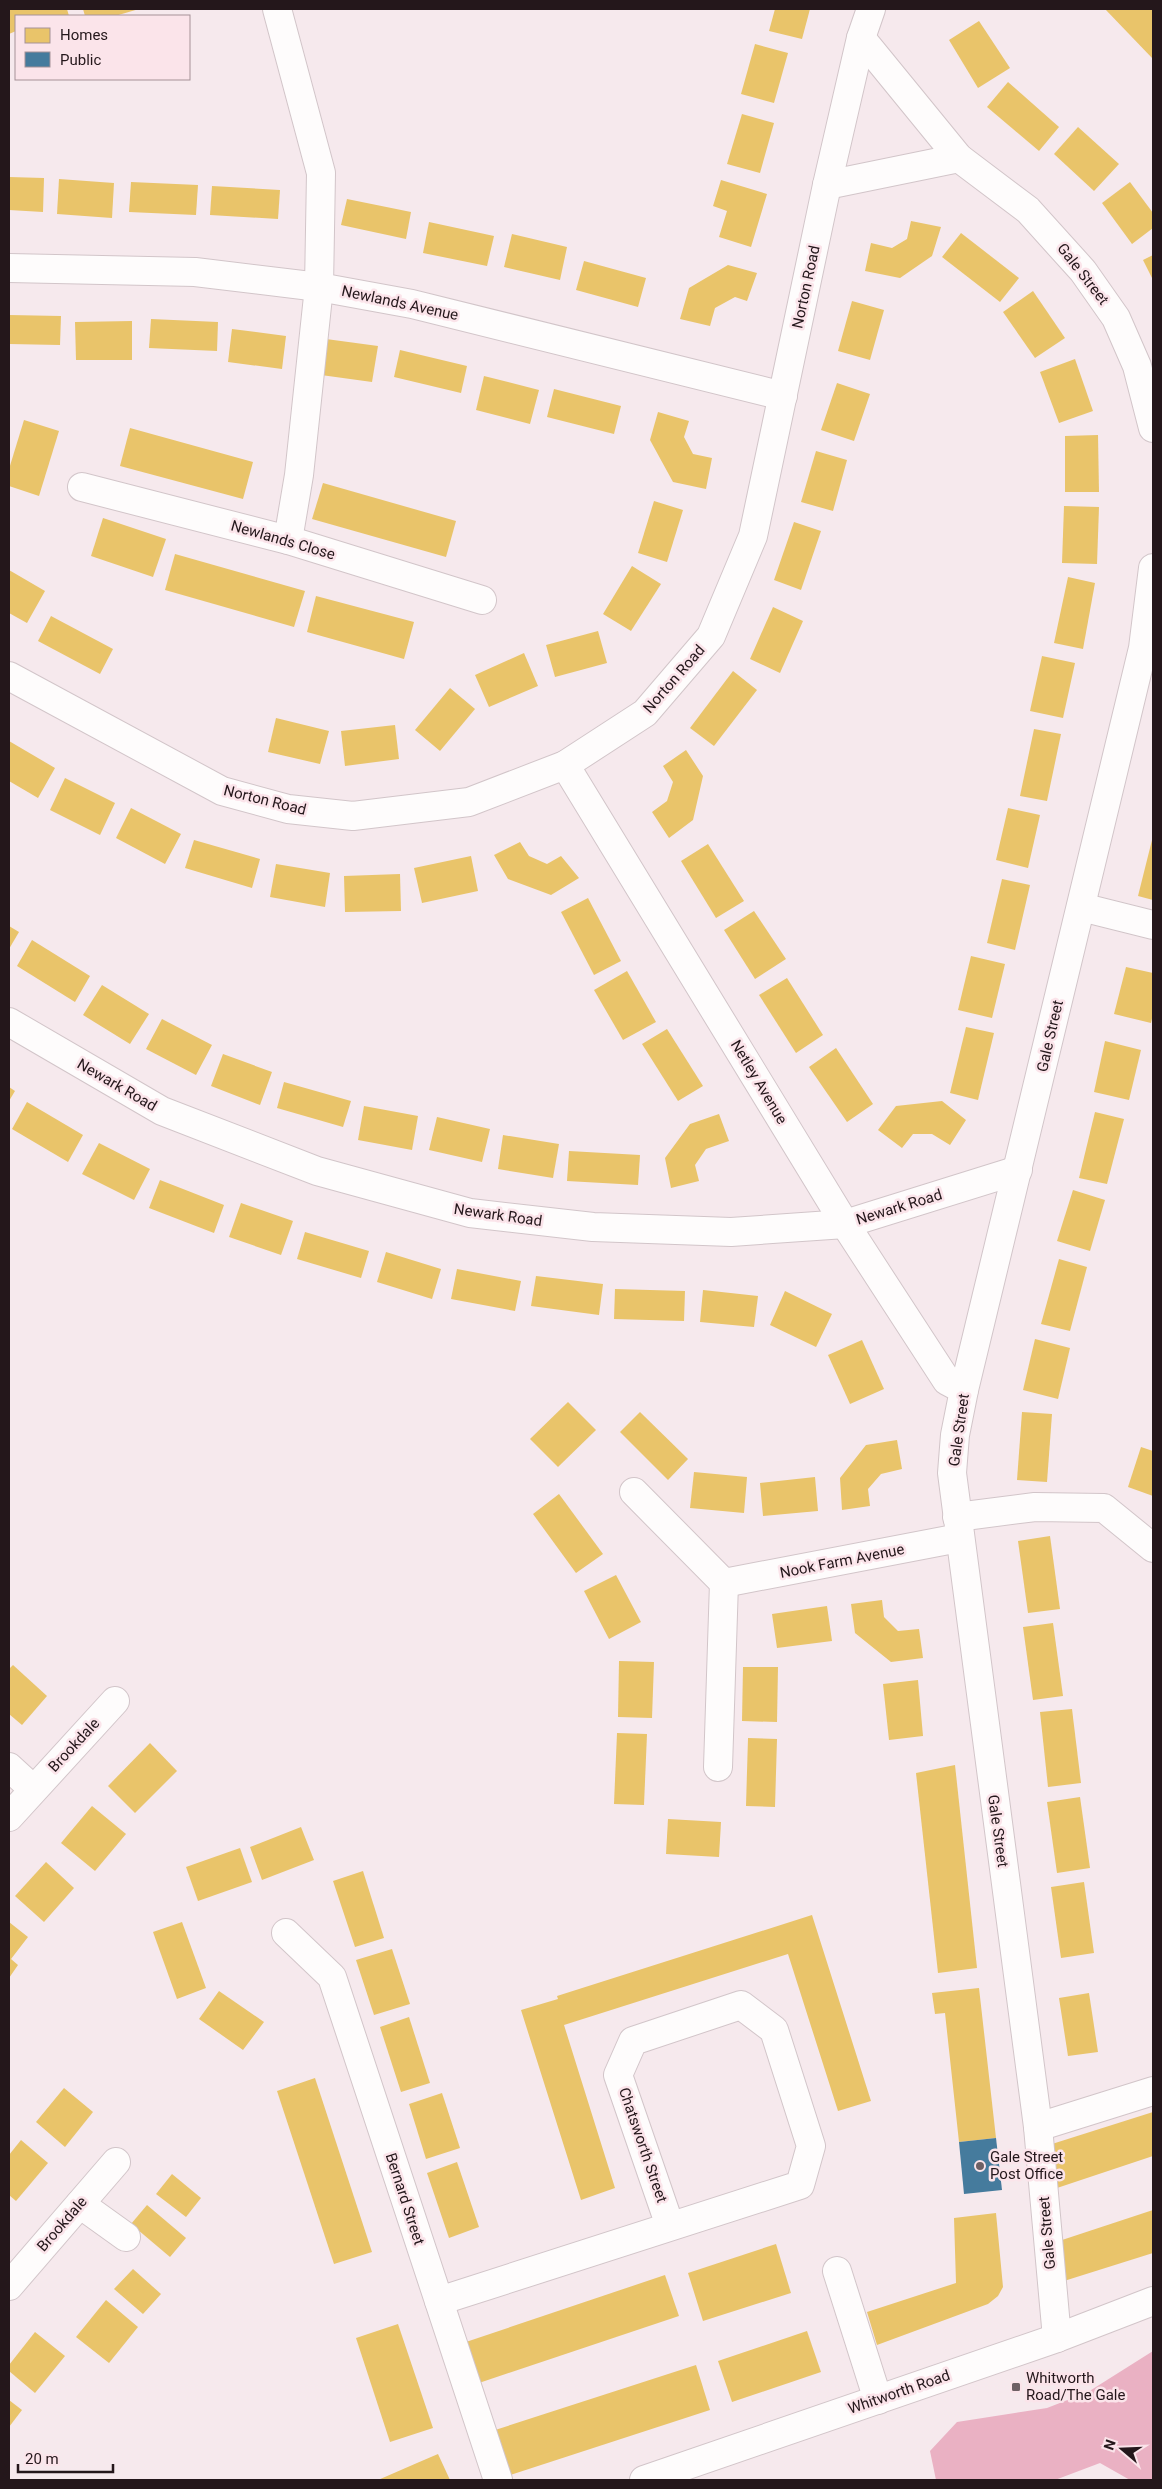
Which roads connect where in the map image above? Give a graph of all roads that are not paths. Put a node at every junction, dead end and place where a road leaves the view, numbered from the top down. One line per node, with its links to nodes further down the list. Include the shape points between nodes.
1 (277, 9): 7 (street, via 321,173)
2 (871, 9): 3 (street, Norton Road)
3 (861, 38): 4 (street, Gale Street); 5 (street, Norton Road)
4 (958, 158): 5 (street); 9 (street, Gale Street, via 1028,210 1083,271 1123,333 1137,366)
5 (827, 185): 8 (street, Norton Road)
6 (9, 268): 7 (street, Newlands Avenue, via 195,272)
7 (319, 287): 8 (street, Newlands Avenue, via 412,304); 11 (street)
8 (783, 396): 15 (street, Norton Road, via 753,536 711,636 645,713)
9 (1153, 428)
10 (82, 487): 11 (street, Newlands Close)
11 (288, 540): 13 (street, Newlands Close)
12 (1153, 568): 16 (street, Gale Street, via 1143,648)
13 (482, 600)
14 (9, 676): 15 (street, Norton Road, via 222,791 288,809 353,816 469,802)
15 (565, 765): 20 (street, Netley Avenue)
16 (1081, 907): 17 (street); 19 (street, Gale Street)
17 (1153, 925)
18 (9, 1022): 20 (street, Newark Road, via 162,1111 316,1172 470,1214 593,1227 721,1232)
19 (1018, 1170): 20 (street, Newark Road); 21 (street, Gale Street)
20 (846, 1224): 21 (street, Netley Avenue, via 947,1381)
21 (964, 1390): 23 (street, Gale Street, via 952,1473)
22 (634, 1492): 25 (street)
23 (958, 1528): 24 (street, Nook Farm Avenue, via 1035,1507 1104,1508); 25 (street, Nook Farm Avenue); 33 (street, Gale Street)
24 (1153, 1548)
25 (724, 1584): 27 (street)
26 (115, 1701): 29 (street, Brookdale)
27 (718, 1767)
28 (9, 1768): 29 (street)
29 (33, 1789): 30 (street, Brookdale)
30 (9, 1816)
31 (286, 1933): 41 (street, Bernard Street, via 332,1977)
32 (1153, 2091): 33 (street)
33 (1038, 2128): 42 (street, Gale Street)
34 (116, 2162): 35 (street, Brookdale)
35 (80, 2204): 37 (street); 39 (street, Brookdale)
36 (670, 2226): 36 (street, Chatsworth Street, via 618,2075 633,2041 741,2005 774,2030 811,2146 800,2185); 41 (street, Chatsworth Street)
37 (126, 2237)
38 (837, 2271): 43 (street)
39 (9, 2286)
40 (1153, 2301): 42 (street, Whitworth Road)
41 (439, 2302): 44 (street, Bernard Street)
42 (1056, 2338): 43 (street, Whitworth Road)
43 (878, 2400): 45 (street, Whitworth Road)
44 (498, 2480)
45 (644, 2480)

